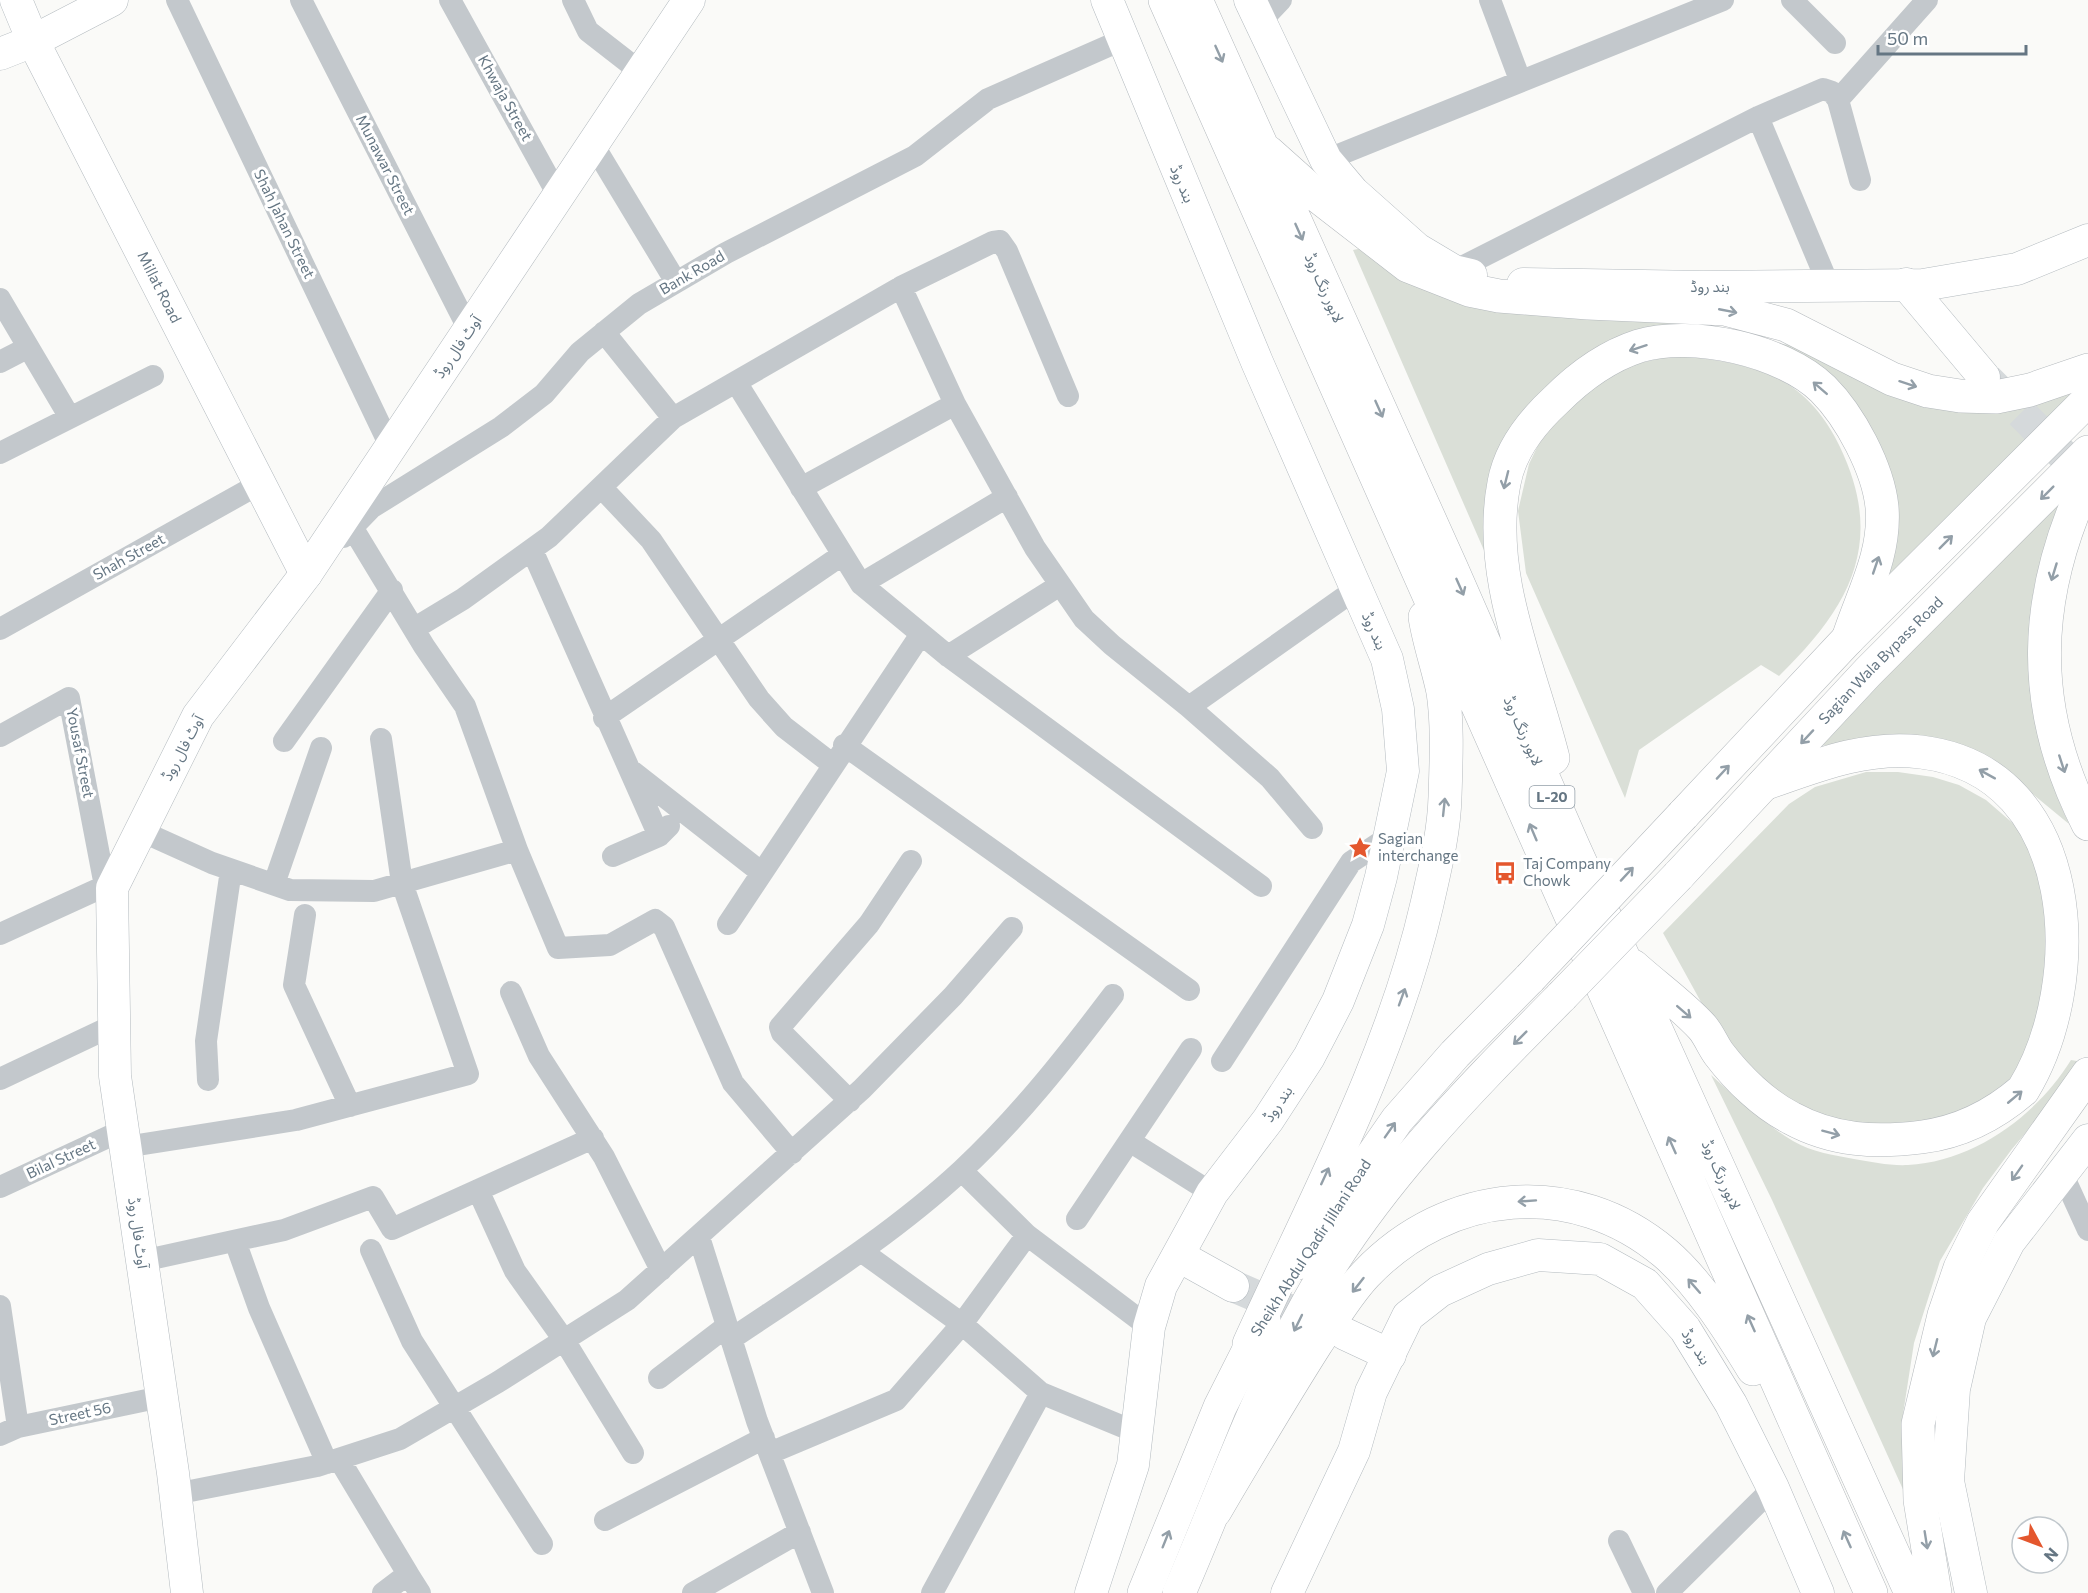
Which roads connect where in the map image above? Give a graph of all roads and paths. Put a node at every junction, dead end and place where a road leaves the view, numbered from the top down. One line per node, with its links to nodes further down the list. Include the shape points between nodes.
1 (16, 0): 18 (main road, Millat Road)
2 (112, 0): 18 (main road)
3 (177, 0): 50 (street, Shah Jahan Street)
4 (301, 0): 37 (street, Munawar Street)
5 (450, 0): 29 (street, Khwaja Street)
6 (573, 0): 21 (street, via 588,31)
7 (690, 0): 21 (main road, آوٹ فال روڈ)
8 (1107, 0): 17 (main road, بند روڈ)
9 (1166, 0): 61 (main road, لاہور رنگ روڈ / L-20)
10 (1196, 0): 25 (main road, لاہور رنگ روڈ / L-20, one-way to 25)
11 (1281, 0): 16 (street)
12 (1490, 0): 22 (street)
13 (1723, 0): 22 (street)
14 (1792, 0): 19 (street)
15 (1927, 0): 23 (street)
16 (1255, 11): 27 (main road, بند روڈ)
17 (1124, 39): 32 (street, Bank Road, via 988,99 915,156); 65 (main road, بند روڈ, via 1252,351)
18 (33, 41): 20 (main road); 54 (main road, Millat Road)
19 (1835, 43)
20 (0, 54)
21 (642, 74): 26 (main road, آوٹ فال روڈ)
22 (1520, 80): 27 (street)
23 (1838, 100): 24 (street, via 1823,88); 28 (street)
24 (1758, 117): 31 (street); 34 (street)
25 (1258, 143): 41 (main road, one-way to 41, via 1314,195 1393,256 1408,266 1469,290 1588,303 1725,309 1786,325 1892,379 1960,396 1996,397); 89 (main road, لاہور رنگ روڈ / L-20, one-way to 89)
26 (594, 146): 29 (main road, آوٹ فال روڈ); 32 (street)
27 (1326, 160): 31 (main road, بند روڈ, via 1384,223)
28 (1860, 180)
29 (560, 197): 37 (main road, آوٹ فال روڈ)
30 (2088, 240): 33 (main road, بند روڈ, via 2017,269 1923,285)
31 (1454, 271): 34 (main road, بند روڈ, via 1509,284)
32 (676, 282): 38 (street, Bank Road, via 639,304)
33 (1906, 284): 34 (main road, بند روڈ); 43 (main road)
34 (1829, 286)
35 (901, 287): 44 (street); 45 (street, via 977,248 1000,241); 47 (street)
36 (0, 299): 39 (street)
37 (469, 330): 50 (main road, آوٹ فال روڈ)
38 (604, 332): 49 (street); 58 (street, Bank Road, via 580,352 544,394 501,427 371,508)
39 (27, 348): 40 (street); 48 (street)
40 (0, 362)
41 (2088, 370)
42 (153, 376): 48 (street)
43 (1984, 377)
44 (736, 382): 49 (street); 56 (street)
45 (1068, 396)
46 (2088, 400): 70 (main road, one-way to 46)
47 (955, 404): 56 (street); 57 (street)
48 (69, 416): 52 (street)
49 (673, 418): 55 (street)
50 (391, 448): 62 (main road, آوٹ فال روڈ)
51 (2088, 452): 81 (main road, Sagian Wala Bypass Road, one-way to 81, via 1868,672)
52 (0, 453)
53 (2088, 478): 83 (main road, one-way to 83, via 2050,584 2044,668 2048,707 2062,766)
54 (259, 484): 62 (main road, Millat Road); 68 (street, Shah Street)
55 (602, 488): 59 (street); 71 (street, via 651,540)
56 (801, 488): 60 (street)
57 (1007, 497): 63 (street); 64 (street)
58 (352, 527): 62 (street, Bank Road); 66 (street)
59 (532, 550): 67 (street); 74 (street)
60 (842, 555): 63 (street); 71 (street)
61 (1415, 561): 142 (main road, one-way to 61, via 1393,1020 1409,977 1440,849 1445,797 1443,693 1431,653); 152 (main road, لاہور رنگ روڈ / L-20, one-way to 61, bridge, via 1564,906)
62 (306, 574): 85 (main road, آوٹ فال روڈ, via 198,716)
63 (861, 584): 69 (street)
64 (1060, 585): 72 (street); 73 (street, via 1084,619)
65 (1356, 589): 73 (street); 87 (main road, بند روڈ, via 1387,659 1398,709 1403,771)
66 (392, 590): 67 (street); 77 (street)
67 (415, 628): 88 (street, via 465,706)
68 (0, 629)
69 (921, 634): 72 (street); 79 (street)
70 (1848, 639): 89 (main road, one-way to 89, via 1880,553 1882,506 1869,459 1846,417 1822,388 1786,365 1750,350 1712,341 1676,339 1639,346 1577,379 1544,411 1518,445 1504,483 1501,535 1502,567 1510,603); 142 (main road, Sheikh Abdul Qadir Jillani Road, one-way to 70, bridge, via 1335,1206 1397,1120)
71 (717, 640): 74 (street); 79 (street, via 784,728)
72 (948, 656): 97 (street)
73 (1189, 706): 84 (street, via 1270,778)
74 (604, 718): 80 (street)
75 (0, 736): 98 (street, Yousaf Street, via 69,698)
76 (381, 739): 95 (street)
77 (284, 741)
78 (321, 748): 96 (street)
79 (838, 755): 93 (street); 104 (street)
80 (629, 770): 82 (street); 86 (street)
81 (1764, 784): 94 (main road, Sagian Wala Bypass Road); 103 (main road, one-way to 81, via 1703,1028 1745,1084 1790,1118 1858,1141 1946,1134 1985,1118 2040,1075 2063,1044 2083,998 2088,958 2080,890 2062,849 2038,813 2008,786 1969,764 1922,752 1876,751 1846,756)
82 (683, 812): 86 (street); 93 (street)
83 (2088, 824)
84 (1312, 828)
85 (141, 831): 92 (street); 98 (main road, آوٹ فال روڈ)
86 (659, 836): 90 (street)
87 (1390, 836): 109 (street, via 1351,862); 124 (main road, بند روڈ, via 1368,925 1338,1001 1304,1066)
88 (517, 849): 95 (street); 119 (street, via 558,948 610,945 655,920 664,927 733,1083)
89 (1574, 849): 103 (main road, لاہور رنگ روڈ / L-20, bridge)
90 (613, 856)
91 (910, 861): 113 (street, via 869,924 780,1027)
92 (231, 870): 96 (street); 112 (street, via 206,1041)
93 (762, 873): 100 (street)
94 (1678, 876): 156 (main road, Sheikh Abdul Qadir Jillani Road, one-way to 156, bridge, via 1459,1101 1338,1254 1308,1303 1271,1379)
95 (402, 883): 96 (street, via 374,891 290,890); 114 (street, Bilal Street, via 468,1074)
96 (274, 884)
97 (1261, 886)
98 (109, 887): 102 (street); 107 (main road, آوٹ فال روڈ)
99 (305, 915): 114 (street, via 294,985)
100 (728, 924)
101 (1012, 928): 113 (street, via 953,996)
102 (0, 934)
103 (1625, 959): 175 (main road, لاہور رنگ روڈ / L-20)
104 (1189, 990)
105 (511, 992): 115 (street, via 539,1056)
106 (1113, 995): 120 (street, via 1049,1080)
107 (114, 1025): 111 (street); 116 (main road, آوٹ فال روڈ, via 115,1076)
108 (1191, 1049): 118 (street)
109 (1222, 1061)
110 (2088, 1074): 176 (main road, one-way to 176, via 1983,1222 1960,1268 1944,1315 1918,1424 1920,1500)
111 (0, 1079)
112 (208, 1080)
113 (850, 1101): 119 (street)
114 (350, 1106): 116 (street, Bilal Street, via 296,1120)
115 (593, 1138): 123 (street); 134 (street)
116 (124, 1139): 122 (street, Bilal Street); 133 (main road, آوٹ فال روڈ)
117 (2088, 1140): 121 (main road)
118 (1131, 1142): 124 (street); 125 (street)
119 (792, 1154): 128 (street)
120 (962, 1171): 127 (street); 131 (street)
121 (2062, 1173): 126 (street); 177 (main road, via 2009,1242 1970,1318 1954,1389 1948,1481)
122 (0, 1187)
123 (478, 1190): 129 (street, via 392,1229 373,1197 284,1230); 141 (street, via 515,1271)
124 (1212, 1192): 132 (main road, بند روڈ)
125 (1077, 1219)
126 (2088, 1230)
127 (1027, 1234): 137 (street); 138 (street)
128 (699, 1237): 134 (street); 139 (street)
129 (235, 1241): 133 (street); 153 (street, via 259,1308)
130 (371, 1250): 147 (street, via 412,1341)
131 (861, 1251): 137 (street); 139 (street)
132 (1179, 1256): 135 (main road); 138 (main road, بند روڈ, via 1161,1287)
133 (142, 1261): 146 (main road, آوٹ فال روڈ)
134 (661, 1270): 141 (street, via 627,1300)
135 (1233, 1286)
136 (0, 1307): 148 (street)
137 (962, 1324): 145 (street); 150 (street, via 896,1400)
138 (1149, 1327): 149 (main road, بند روڈ)
139 (729, 1333): 144 (street); 150 (street)
140 (1345, 1334): 143 (main road)
141 (564, 1340): 147 (street); 151 (street)
142 (1250, 1344): 168 (main road, Sheikh Abdul Qadir Jillani Road, one-way to 142)
143 (1390, 1355): 154 (main road, بند روڈ, via 1408,1316 1440,1291 1488,1269 1538,1255 1599,1259 1645,1284 1685,1329 1731,1404); 170 (main road, بند روڈ, via 1371,1392 1354,1451)
144 (659, 1378)
145 (1041, 1393): 149 (street); 166 (street)
146 (161, 1397): 148 (street, Street 56); 155 (main road, آوٹ فال روڈ)
147 (455, 1407): 153 (street, via 400,1439); 160 (street)
148 (9, 1431)
149 (1138, 1433): 167 (main road, بند روڈ, via 1133,1465)
150 (767, 1446): 157 (street); 158 (street)
151 (633, 1454)
152 (1811, 1455): 156 (main road, one-way to 156, via 1720,1317 1667,1254 1630,1228 1591,1211 1541,1200 1492,1203 1444,1220 1400,1244 1366,1274 1305,1360); 174 (main road, لاہور رنگ روڈ / L-20, one-way to 152)
153 (333, 1461): 155 (street); 161 (street)
154 (1773, 1488): 172 (street); 173 (main road, بند روڈ)
155 (175, 1494): 162 (main road, آوٹ فال روڈ)
156 (1215, 1511): 169 (main road, Sheikh Abdul Qadir Jillani Road)
157 (605, 1520)
158 (800, 1532): 164 (street); 165 (street)
159 (1619, 1541): 171 (street)
160 (542, 1544)
161 (414, 1584): 163 (street)
162 (187, 1593)
163 (383, 1593)
164 (693, 1593)
165 (823, 1593)
166 (932, 1593)
167 (1091, 1593)
168 (1144, 1593)
169 (1179, 1593)
170 (1287, 1593)
171 (1644, 1593)
172 (1667, 1593)
173 (1818, 1593)
174 (1871, 1593)
175 (1911, 1593)
176 (1935, 1593)
177 (1971, 1593)

